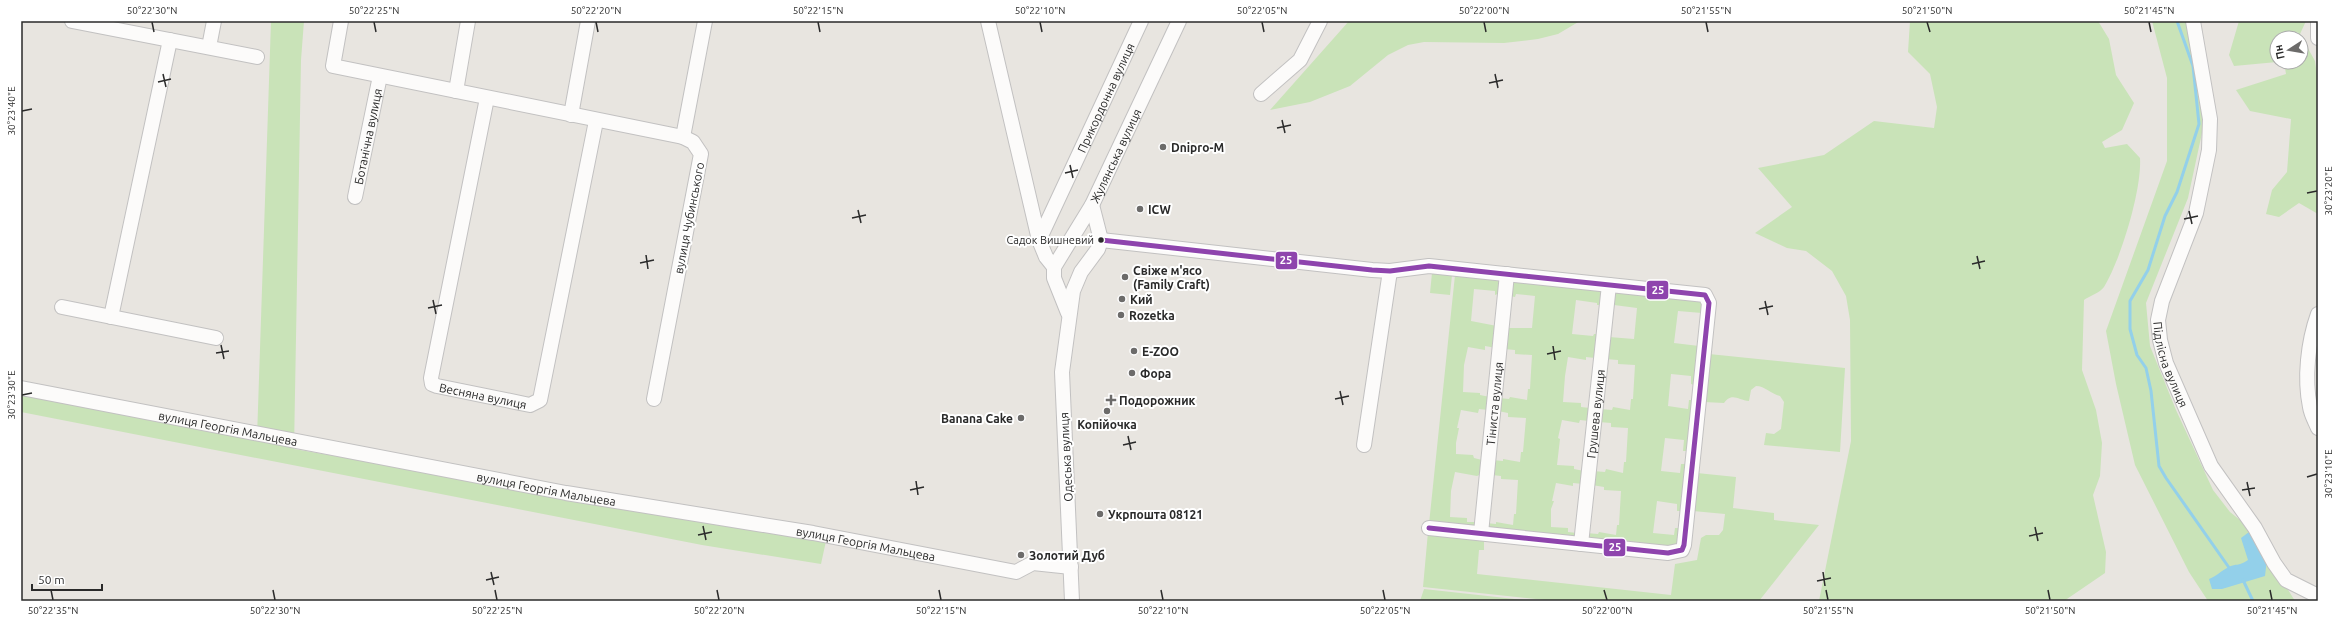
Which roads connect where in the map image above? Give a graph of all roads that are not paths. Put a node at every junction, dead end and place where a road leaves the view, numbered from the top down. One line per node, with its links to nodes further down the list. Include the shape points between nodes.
1 (74, 21): 14 (street)
2 (214, 21): 15 (street)
3 (341, 21): 17 (street, via 334,66)
4 (468, 21): 18 (street)
5 (588, 21): 21 (street)
6 (705, 21): 23 (street)
7 (988, 21): 28 (street)
8 (1141, 21): 28 (street, Прикордонна вулиця)
9 (1179, 21): 25 (street, Жулянська вулиця)
10 (1320, 21): 19 (street, via 1300,60)
11 (2193, 21): 48 (street, Підлісна вулиця, via 2210,119 2209,150 2196,213 2162,301 2158,320 2160,340 2166,363 2211,466 2255,528 2286,580)
12 (2318, 21): 13 (street)
13 (2318, 38)
14 (170, 40): 15 (street); 38 (street)
15 (209, 47): 16 (street)
16 (257, 57)
17 (380, 76): 18 (street); 24 (street, Ботанічна вулиця)
18 (456, 91): 20 (street)
19 (1261, 94)
20 (487, 98): 21 (street); 22 (street, Весняна вулиця, via 431,378 432,384 437,386 530,405 540,400)
21 (571, 115): 22 (street)
22 (596, 120): 23 (street)
23 (683, 137): 41 (street, вулиця Чубинського, via 693,142 701,154)
24 (355, 197)
25 (1092, 205): 26 (street); 27 (street, Жулянська вулиця)
26 (1079, 229): 27 (street, via 1092,227); 29 (street)
27 (1100, 237): 30 (street); 33 (street, via 1098,249)
28 (1039, 240): 29 (street, via 1046,257)
29 (1054, 267): 32 (street, via 1054,278)
30 (1390, 271): 31 (street, via 1429,266); 43 (street)
31 (1507, 274): 34 (street); 45 (street, Тіниста вулиця)
32 (1057, 283): 33 (street, via 1066,286); 36 (street)
33 (1075, 283): 36 (street)
34 (1609, 285): 46 (street, Грушева вулиця); 46 (street, via 1705,295 1709,303 1684,545 1682,550 1668,553)
35 (62, 307): 38 (street)
36 (1069, 314): 47 (street, Одеська вулиця, via 1063,400)
37 (2318, 314): 42 (street, via 2308,366 2310,408)
38 (111, 317): 39 (street)
39 (216, 338)
40 (21, 388): 47 (street, вулиця Георгія Мальцева, via 566,493 813,533 1016,572 1033,563)
41 (654, 399)
42 (2318, 428)
43 (1364, 445)
44 (1429, 528): 45 (street)
45 (1481, 533): 46 (street)
46 (1581, 544)
47 (1072, 567): 49 (street, Одеська вулиця)
48 (2318, 596)
49 (1072, 601)

